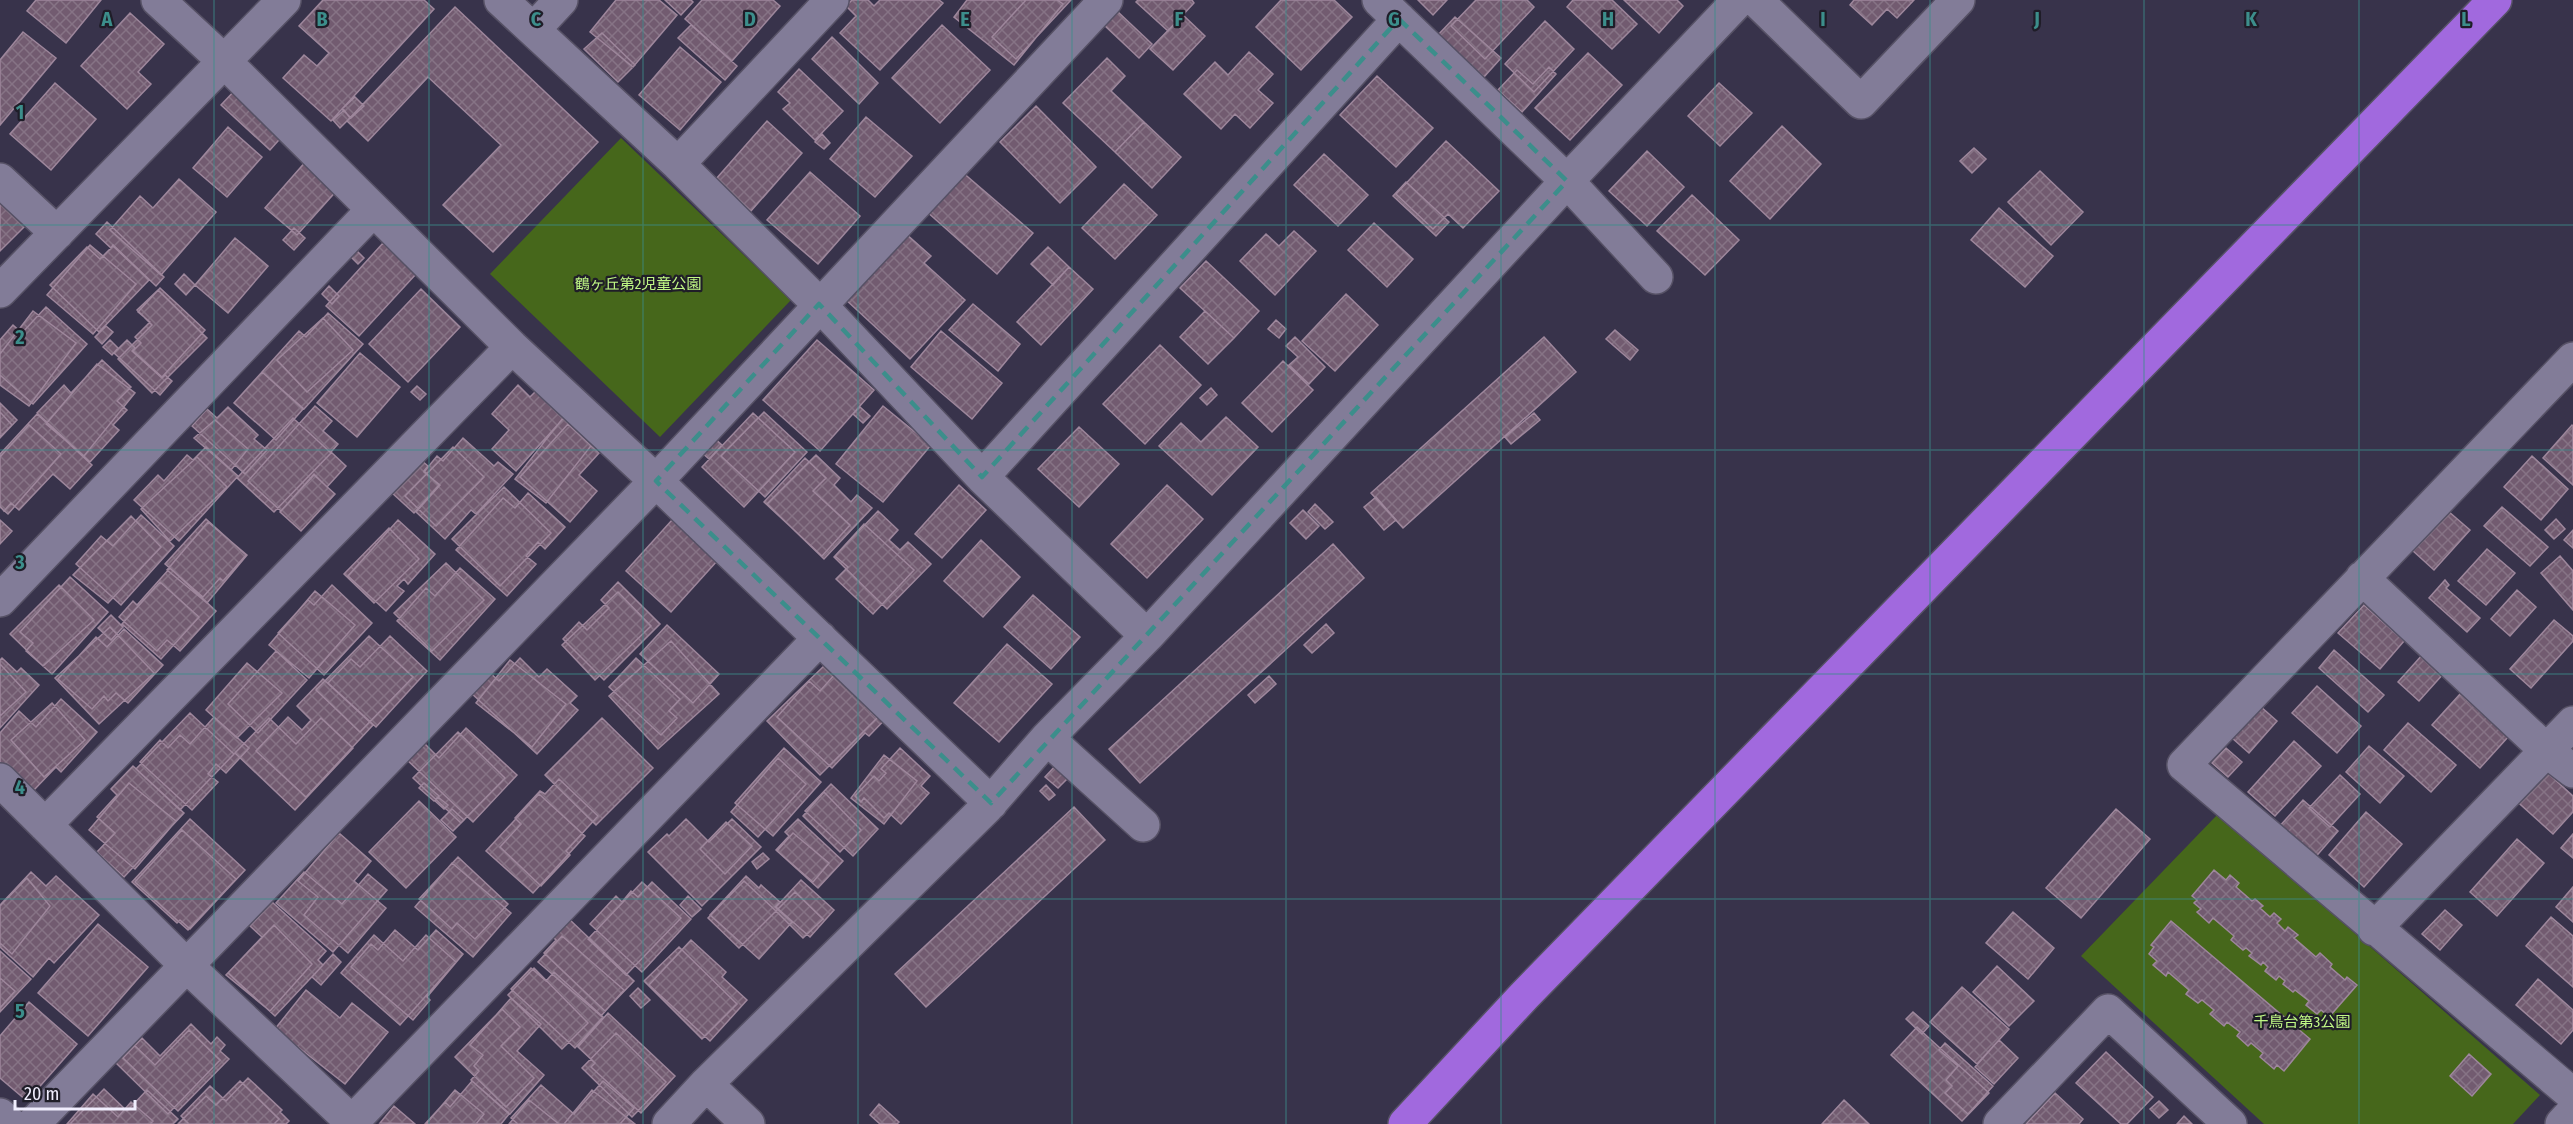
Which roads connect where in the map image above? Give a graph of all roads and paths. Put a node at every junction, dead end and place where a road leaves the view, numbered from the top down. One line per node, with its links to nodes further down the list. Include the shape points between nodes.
1 (158, 0): 13 (street)
2 (284, 0): 13 (street)
3 (501, 0): 12 (street)
4 (561, 0): 12 (street)
5 (832, 0): 14 (street)
6 (1106, 0): 21 (street)
7 (1739, 0): 16 (street)
8 (1756, 0): 9 (street, via 1861,102)
9 (1958, 0)
10 (2495, 0): 49 (highway, via 1557,962)
11 (1389, 10): 16 (street); 24 (street)
12 (534, 29): 14 (street)
13 (224, 61): 17 (street); 18 (street)
14 (678, 164): 21 (street)
15 (0, 180): 18 (street)
16 (1567, 182): 19 (street); 28 (street)
17 (373, 210): 22 (street); 27 (street)
18 (57, 233): 20 (street)
19 (1656, 277)
20 (0, 291)
21 (819, 304): 24 (street); 25 (street)
22 (512, 347): 25 (street); 36 (street)
23 (2573, 359): 26 (street)
24 (982, 477): 28 (street)
25 (656, 481): 29 (street); 39 (street)
26 (2362, 579): 32 (street); 38 (street, via 2184,765)
27 (0, 600)
28 (1147, 636): 31 (street)
29 (820, 638): 35 (street); 44 (street)
30 (2573, 723): 32 (street)
31 (1047, 738): 35 (street); 37 (street)
32 (2547, 751): 33 (street); 38 (street)
33 (2573, 771)
34 (0, 780): 36 (street)
35 (991, 803): 40 (street)
36 (45, 825): 39 (street)
37 (1143, 825)
38 (2374, 928): 41 (street)
39 (188, 967): 44 (street); 46 (street)
40 (706, 1084): 47 (street); 48 (street)
41 (2573, 1095)
42 (2573, 1112): 52 (street)
43 (0, 1115): 45 (street)
44 (353, 1123)
45 (10, 1124)
46 (33, 1124)
47 (669, 1124)
48 (748, 1124)
49 (1405, 1124)
50 (2000, 1124): 51 (street, via 2108,1011)
51 (2230, 1124)
52 (2562, 1124)

